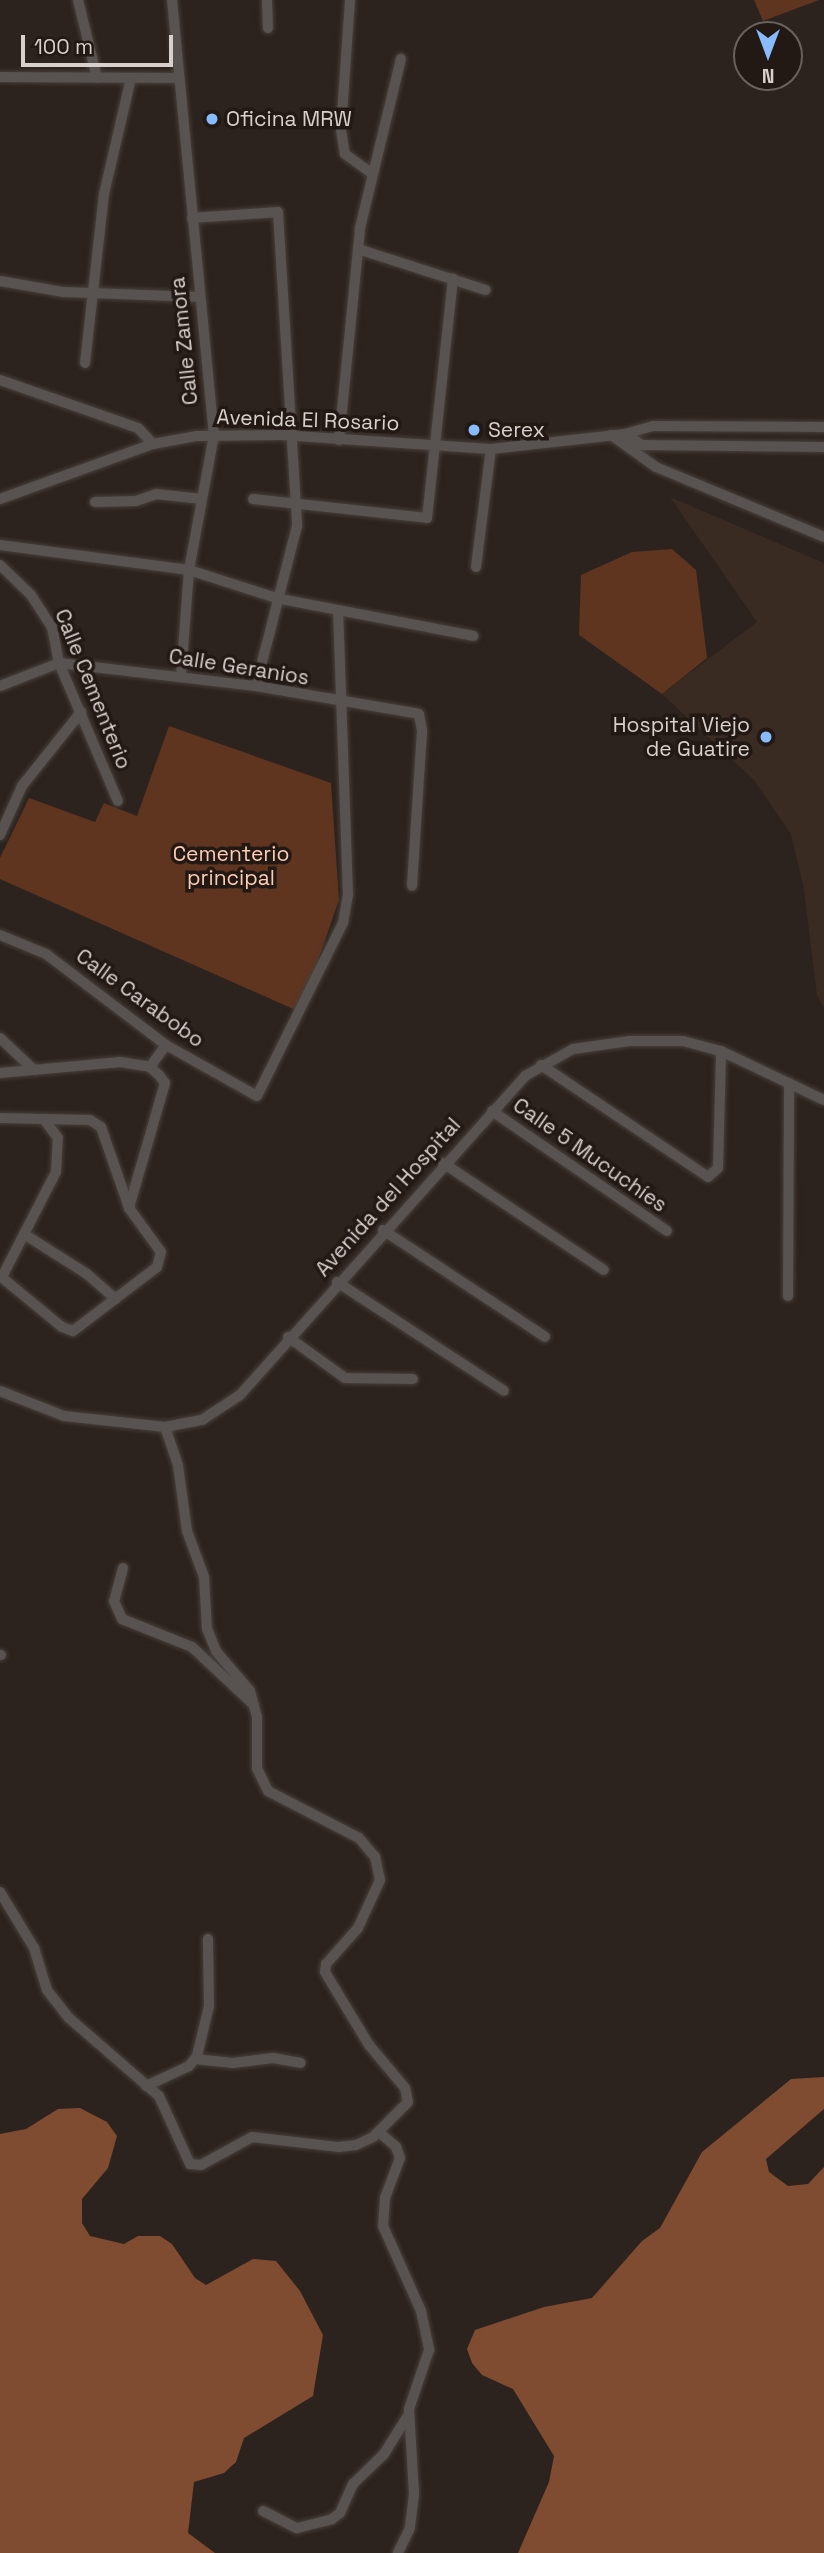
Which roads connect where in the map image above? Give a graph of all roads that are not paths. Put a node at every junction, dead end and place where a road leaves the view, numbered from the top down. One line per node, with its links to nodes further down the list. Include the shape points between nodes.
1 (78, 0): 8 (street)
2 (172, 0): 10 (street, Calle Zamora)
3 (267, 0): 5 (street)
4 (350, 0): 11 (street, via 341,130 345,154)
5 (268, 27)
6 (401, 59): 11 (street)
7 (0, 77): 8 (street)
8 (97, 78): 9 (street)
9 (131, 78): 10 (street); 17 (street, via 103,194)
10 (179, 78): 12 (street, Calle Zamora)
11 (370, 173): 13 (street)
12 (192, 218): 18 (street, Calle Zamora); 25 (street, via 278,212)
13 (358, 249): 14 (street); 26 (street)
14 (453, 278): 16 (street); 28 (street)
15 (0, 282): 17 (street)
16 (486, 290)
17 (90, 294): 18 (street); 19 (street)
18 (199, 297): 23 (street, Calle Zamora)
19 (85, 363)
20 (0, 380): 27 (street, via 138,428)
21 (824, 427): 22 (street, Avenida El Rosario, via 669,425)
22 (625, 434): 24 (street, Avenida El Rosario); 29 (street, Avenida El Rosario, via 642,445)
23 (214, 435): 25 (street, Avenida El Rosario); 27 (street, Avenida El Rosario); 32 (street, Calle Zamora)
24 (611, 435): 30 (street, Avenida El Rosario); 36 (street, via 656,467)
25 (292, 436): 26 (street, Avenida El Rosario); 35 (street)
26 (339, 440): 28 (street, Avenida El Rosario)
27 (153, 444): 31 (street, Avenida El Rosario)
28 (433, 444): 30 (street, Avenida El Rosario); 35 (street, via 427,518)
29 (824, 447)
30 (491, 449): 39 (street)
31 (0, 499)
32 (202, 499): 34 (street, via 156,494 136,501); 40 (street, Calle Zamora)
33 (253, 499): 35 (street)
34 (95, 502)
35 (297, 504): 41 (street, via 297,526)
36 (824, 537)
37 (0, 545): 40 (street, via 56,556 131,560)
38 (0, 565): 44 (street, Calle Cementerio, via 31,596 52,627)
39 (476, 567)
40 (189, 570): 41 (street); 45 (street, Calle Zamora)
41 (276, 598): 42 (street); 47 (street)
42 (338, 610): 43 (street); 48 (street)
43 (473, 636)
44 (59, 663): 45 (street, Calle Geranios); 46 (street); 49 (street, Calle Cementerio)
45 (181, 676): 47 (street, Calle Geranios)
46 (0, 686)
47 (256, 687): 48 (street, Calle Geranios)
48 (341, 703): 52 (street, Calle Geranios, via 412,711 423,720); 55 (street, Calle Carabobo, via 348,895 343,923 257,1096)
49 (81, 712): 50 (street, Calle Cementerio); 51 (street, via 22,786)
50 (118, 801)
51 (0, 835)
52 (412, 886)
53 (0, 935): 55 (street, Calle Carabobo, via 46,954)
54 (0, 1038): 59 (street)
55 (166, 1045): 58 (street)
56 (721, 1051): 57 (street, Avenida del Hospital, via 683,1041 629,1041 573,1049); 57 (street, via 718,1168 708,1177); 61 (street, Avenida del Hospital)
57 (541, 1065): 63 (street, Avenida del Hospital)
58 (150, 1067): 59 (street, via 109,1062); 67 (street, via 165,1083)
59 (34, 1070): 60 (street)
60 (0, 1073)
61 (789, 1083): 62 (street, Avenida del Hospital); 74 (street)
62 (824, 1100)
63 (492, 1111): 66 (street, Avenida del Hospital); 69 (street, Calle 5 Mucuchíes)
64 (0, 1118): 65 (street)
65 (45, 1121): 67 (street, via 90,1120 101,1127); 70 (street, via 58,1138 60,1156)
66 (443, 1163): 68 (street, Avenida del Hospital); 71 (street)
67 (129, 1208): 75 (street, via 153,1235 161,1261)
68 (383, 1230): 73 (street, Avenida del Hospital); 77 (street)
69 (667, 1231)
70 (24, 1234): 72 (street); 75 (street, via 88,1274)
71 (604, 1270)
72 (1, 1277): 75 (street, via 67,1330 80,1329)
73 (337, 1282): 76 (street, Avenida del Hospital); 79 (street)
74 (788, 1296)
75 (116, 1299)
76 (288, 1337): 78 (street, via 345,1378); 81 (street, Avenida del Hospital, via 240,1395 202,1420)
77 (544, 1337)
78 (413, 1379)
79 (504, 1391)
80 (2, 1397): 81 (street, Avenida del Hospital, via 64,1416)
81 (165, 1427): 83 (street, via 178,1465 187,1531 204,1577 207,1629 216,1651 250,1691)
82 (123, 1568): 83 (street, via 114,1601 122,1619 192,1647)
83 (254, 1705): 89 (street, via 257,1769 268,1791 359,1838 374,1857 380,1880 358,1928 326,1964 325,1972 369,2045 409,2095 408,2102)
84 (0, 1892): 88 (street, via 34,1948 47,1990 68,2018)
85 (208, 1939): 86 (street, via 209,2006)
86 (195, 2059): 87 (street, via 233,2063 272,2058); 88 (street)
87 (301, 2063)
88 (146, 2086): 89 (street, via 159,2096 195,2166 252,2137 338,2147 367,2141)
89 (379, 2132): 90 (street, via 396,2147 400,2158 383,2206 383,2226 421,2311 428,2339 425,2371)
90 (410, 2414): 91 (street, via 384,2454 353,2484 332,2519 297,2528); 92 (street, via 414,2494 410,2528)
91 (263, 2511)
92 (398, 2553)

